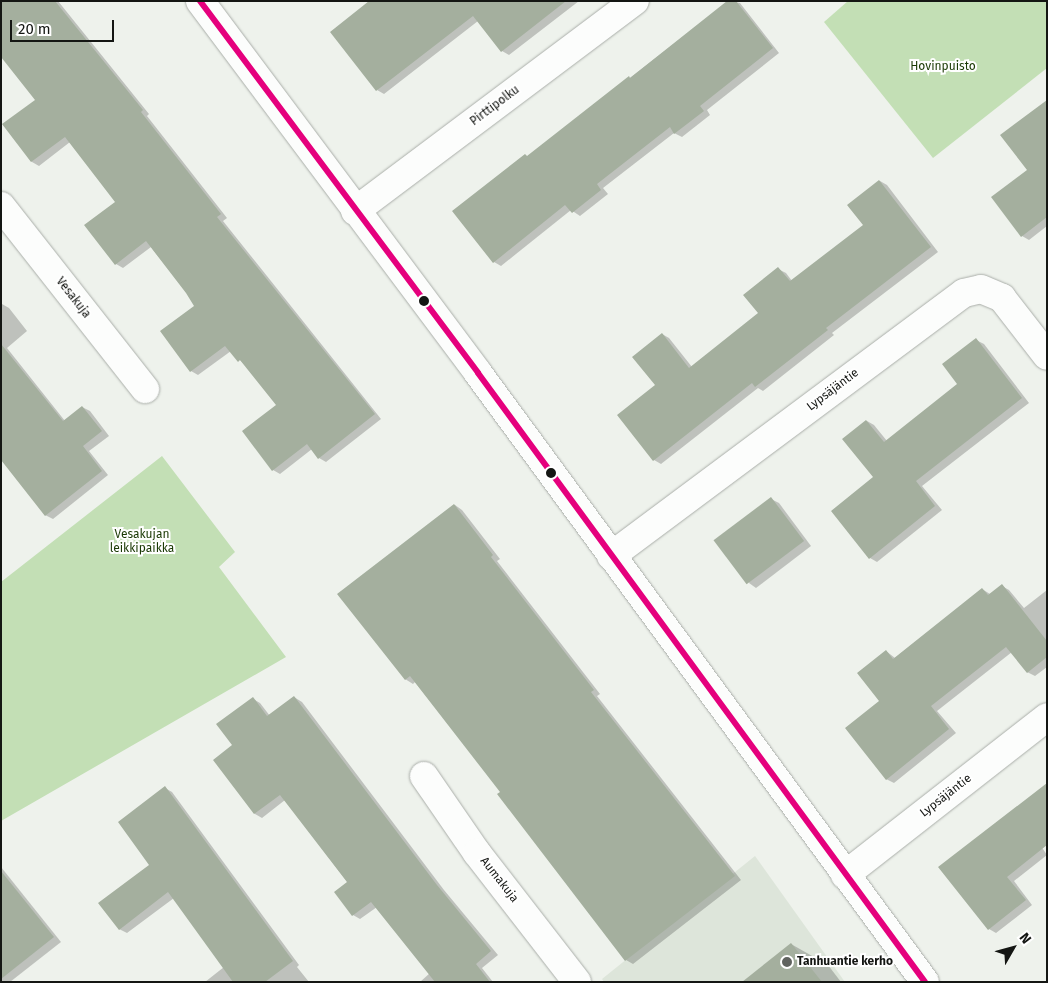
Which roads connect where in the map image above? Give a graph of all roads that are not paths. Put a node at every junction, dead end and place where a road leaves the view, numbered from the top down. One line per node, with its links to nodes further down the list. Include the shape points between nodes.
1 (200, 1): 4 (street)
2 (635, 1): 4 (street, Pirttipolku)
3 (1, 206): 6 (street, Vesakuja)
4 (355, 211): 7 (street)
5 (1047, 356): 7 (street, Lypsäjäntie, via 1002,298 982,289 964,294)
6 (145, 389)
7 (611, 556): 10 (street)
8 (1047, 717): 10 (street, Lypsäjäntie)
9 (424, 776): 11 (street, Aumakuja, via 477,853)
10 (845, 875): 12 (street)
11 (576, 982)
12 (925, 982)

